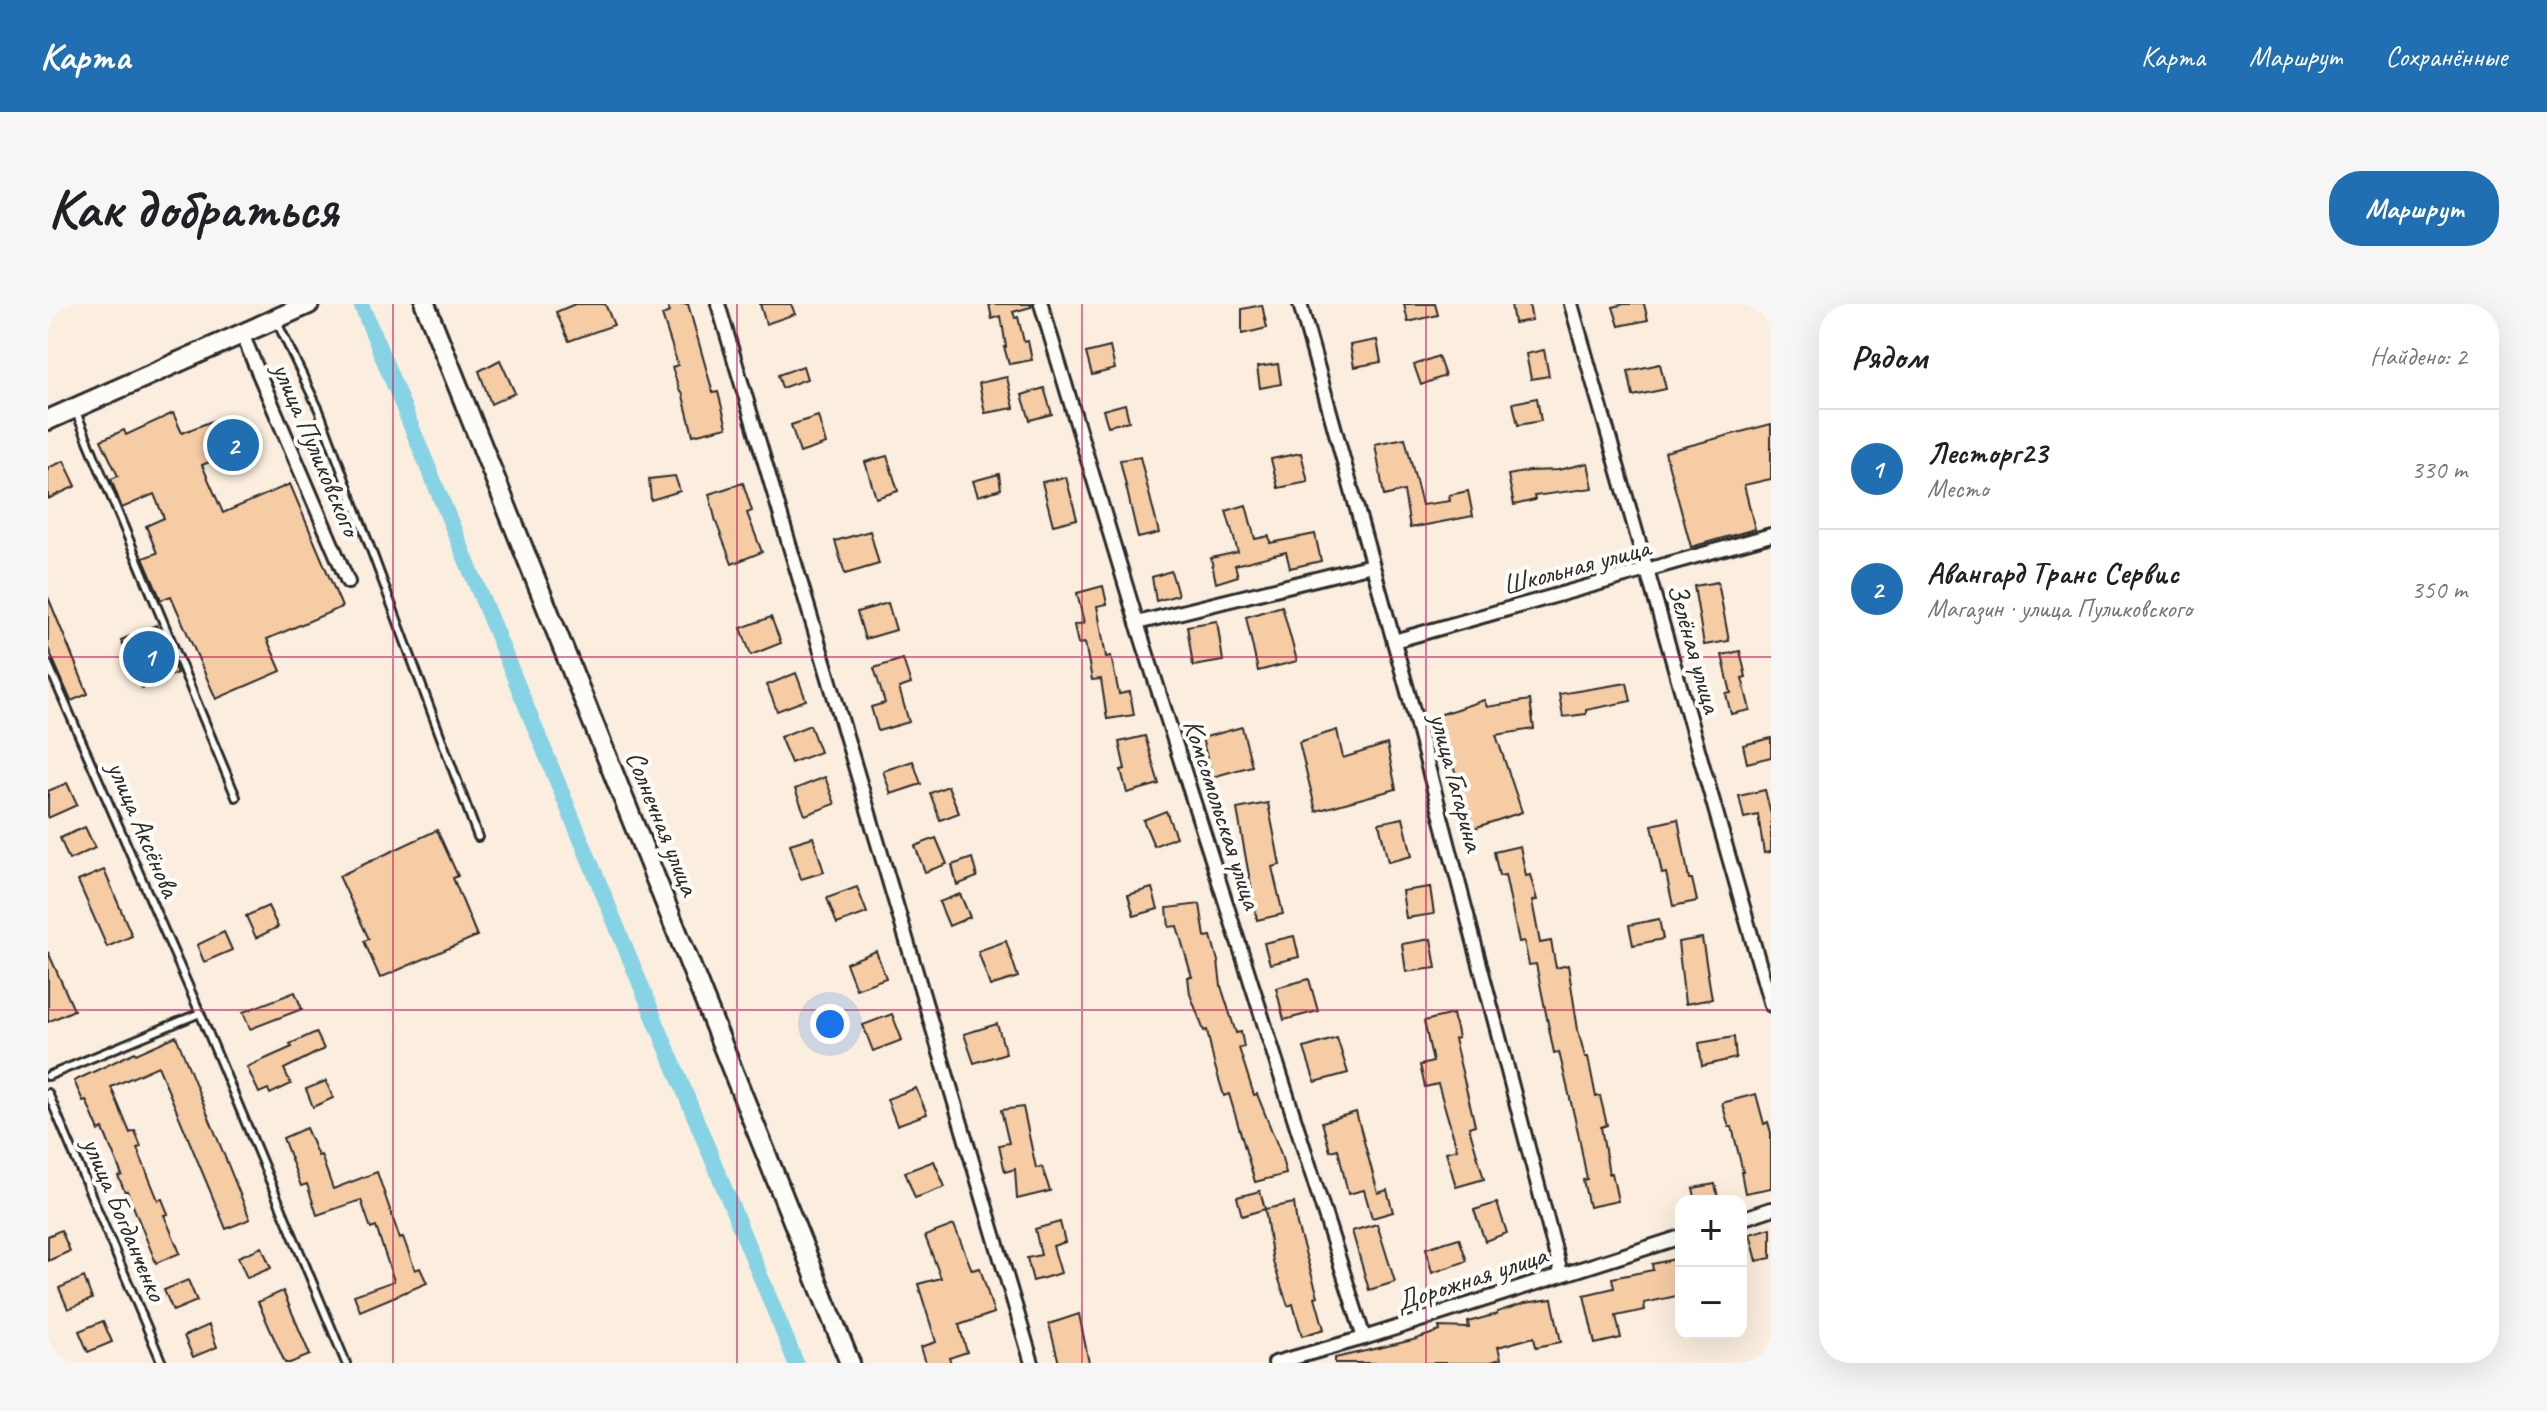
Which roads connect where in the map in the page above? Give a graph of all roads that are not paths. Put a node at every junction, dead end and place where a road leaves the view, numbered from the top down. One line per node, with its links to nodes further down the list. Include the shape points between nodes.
1 (308, 304): 7 (main road)
2 (425, 304): 31 (main road, Солнечная улица)
3 (718, 304): 32 (street)
4 (1041, 304): 15 (street, Комсомольская улица)
5 (1300, 304): 12 (street, улица Гагарина)
6 (1571, 304): 13 (street, Зелёная улица)
7 (276, 319): 8 (main road); 19 (lane, via 335,453)
8 (242, 334): 9 (main road); 14 (street, улица Пуликовского)
9 (74, 409): 10 (main road); 18 (lane)
10 (48, 420)
11 (1771, 535): 13 (street, Школьная улица)
12 (1372, 565): 15 (street); 16 (street, улица Гагарина)
13 (1648, 571): 16 (street, Школьная улица); 20 (street, Зелёная улица)
14 (348, 582)
15 (1137, 623): 28 (street, Комсомольская улица)
16 (1394, 641): 27 (street, улица Гагарина)
17 (48, 664): 21 (lane, улица Аксёнова)
18 (236, 797)
19 (478, 837)
20 (1771, 1005)
21 (200, 1013): 22 (lane); 30 (lane, улица Аксёнова)
22 (48, 1076)
23 (48, 1093): 29 (lane, улица Богданченко)
24 (1771, 1209): 25 (street)
25 (1747, 1217)
26 (1675, 1239): 27 (street, Дорожная улица)
27 (1561, 1273): 28 (street, Дорожная улица)
28 (1364, 1338): 33 (street, Дорожная улица)
29 (162, 1363)
30 (346, 1363)
31 (850, 1363)
32 (1032, 1363)
33 (1275, 1363)

